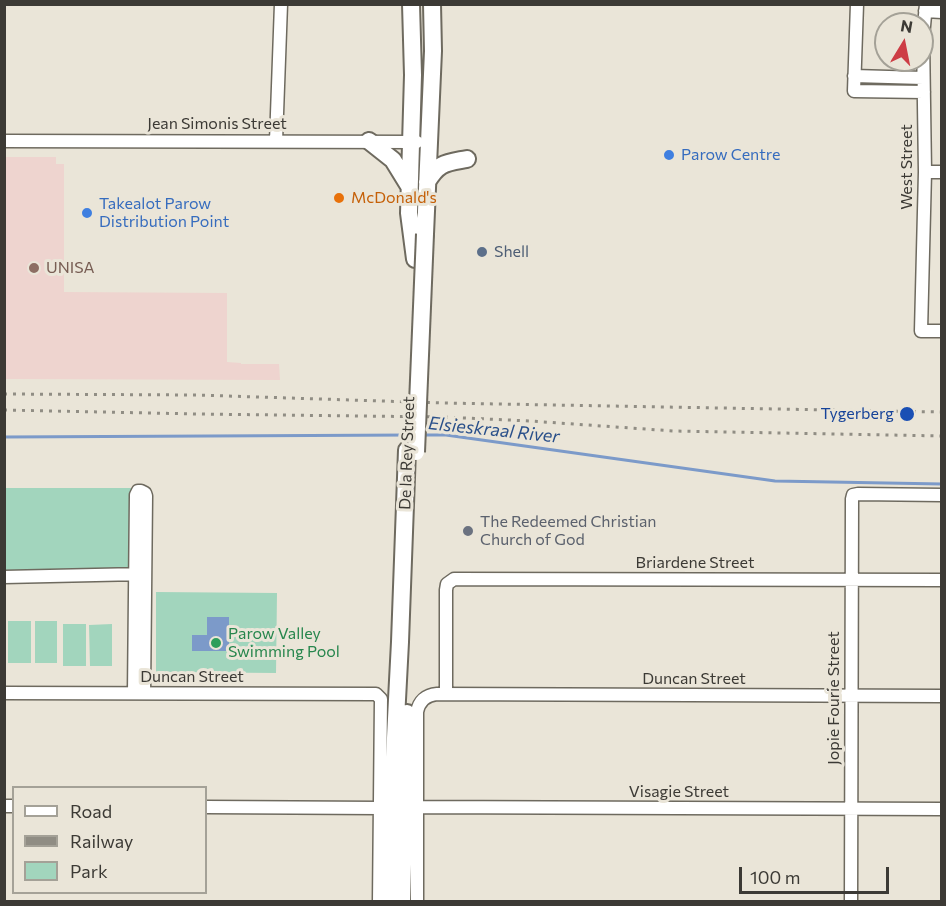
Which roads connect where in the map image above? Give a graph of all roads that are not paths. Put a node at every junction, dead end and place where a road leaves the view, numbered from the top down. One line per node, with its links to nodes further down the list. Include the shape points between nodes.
1 (281, 4): 13 (street)
2 (411, 4): 8 (main road, De la Rey Street)
3 (420, 4): 8 (main road, via 420,50)
4 (432, 4): 16 (main road, De la Rey Street)
5 (857, 4): 9 (street)
6 (925, 8): 7 (street); 10 (street, West Street)
7 (942, 12)
8 (412, 75): 15 (main road, De la Rey Street)
9 (854, 76): 10 (street); 11 (street, via 854,91)
10 (923, 78): 11 (street, West Street)
11 (924, 92): 18 (street, West Street)
12 (4, 141): 13 (street, Jean Simonis Street)
13 (276, 141): 14 (street, Jean Simonis Street)
14 (369, 141): 15 (street, Jean Simonis Street); 21 (main road, via 393,160)
15 (411, 142): 16 (street, Jean Simonis Street); 21 (main road, De la Rey Street)
16 (429, 142): 20 (main road, De la Rey Street)
17 (467, 159): 20 (main road, via 438,166)
18 (924, 172): 19 (street); 22 (street, West Street, via 921,331)
19 (942, 172)
20 (427, 182): 23 (main road, De la Rey Street, bridge)
21 (409, 186): 23 (main road, De la Rey Street, via 415,259)
22 (942, 331)
23 (412, 451): 40 (main road, De la Rey Street); 41 (main road, De la Rey Street)
24 (942, 495): 27 (street, Jopie Fourie Street, via 853,495)
25 (140, 574): 25 (street, via 136,495 138,491 146,496); 26 (street); 30 (street)
26 (4, 577)
27 (851, 580): 28 (street, Briardene Street); 31 (street, Briardene Street, via 456,579 450,581 446,590); 32 (street, Jopie Fourie Street)
28 (942, 580)
29 (4, 693): 30 (street, Duncan Street)
30 (139, 693): 36 (street, Duncan Street, via 372,693 381,699)
31 (446, 694): 32 (street, Duncan Street); 35 (street, via 428,696 418,708)
32 (851, 696): 33 (street, Duncan Street); 37 (street, Jopie Fourie Street)
33 (942, 696)
34 (207, 807): 36 (street)
35 (417, 807): 37 (street, Visagie Street); 42 (street)
36 (380, 808): 39 (street)
37 (851, 809): 38 (street, Visagie Street); 43 (street, Jopie Fourie Street)
38 (942, 809)
39 (379, 902)
40 (389, 902)
41 (402, 902)
42 (417, 902)
43 (851, 902)

